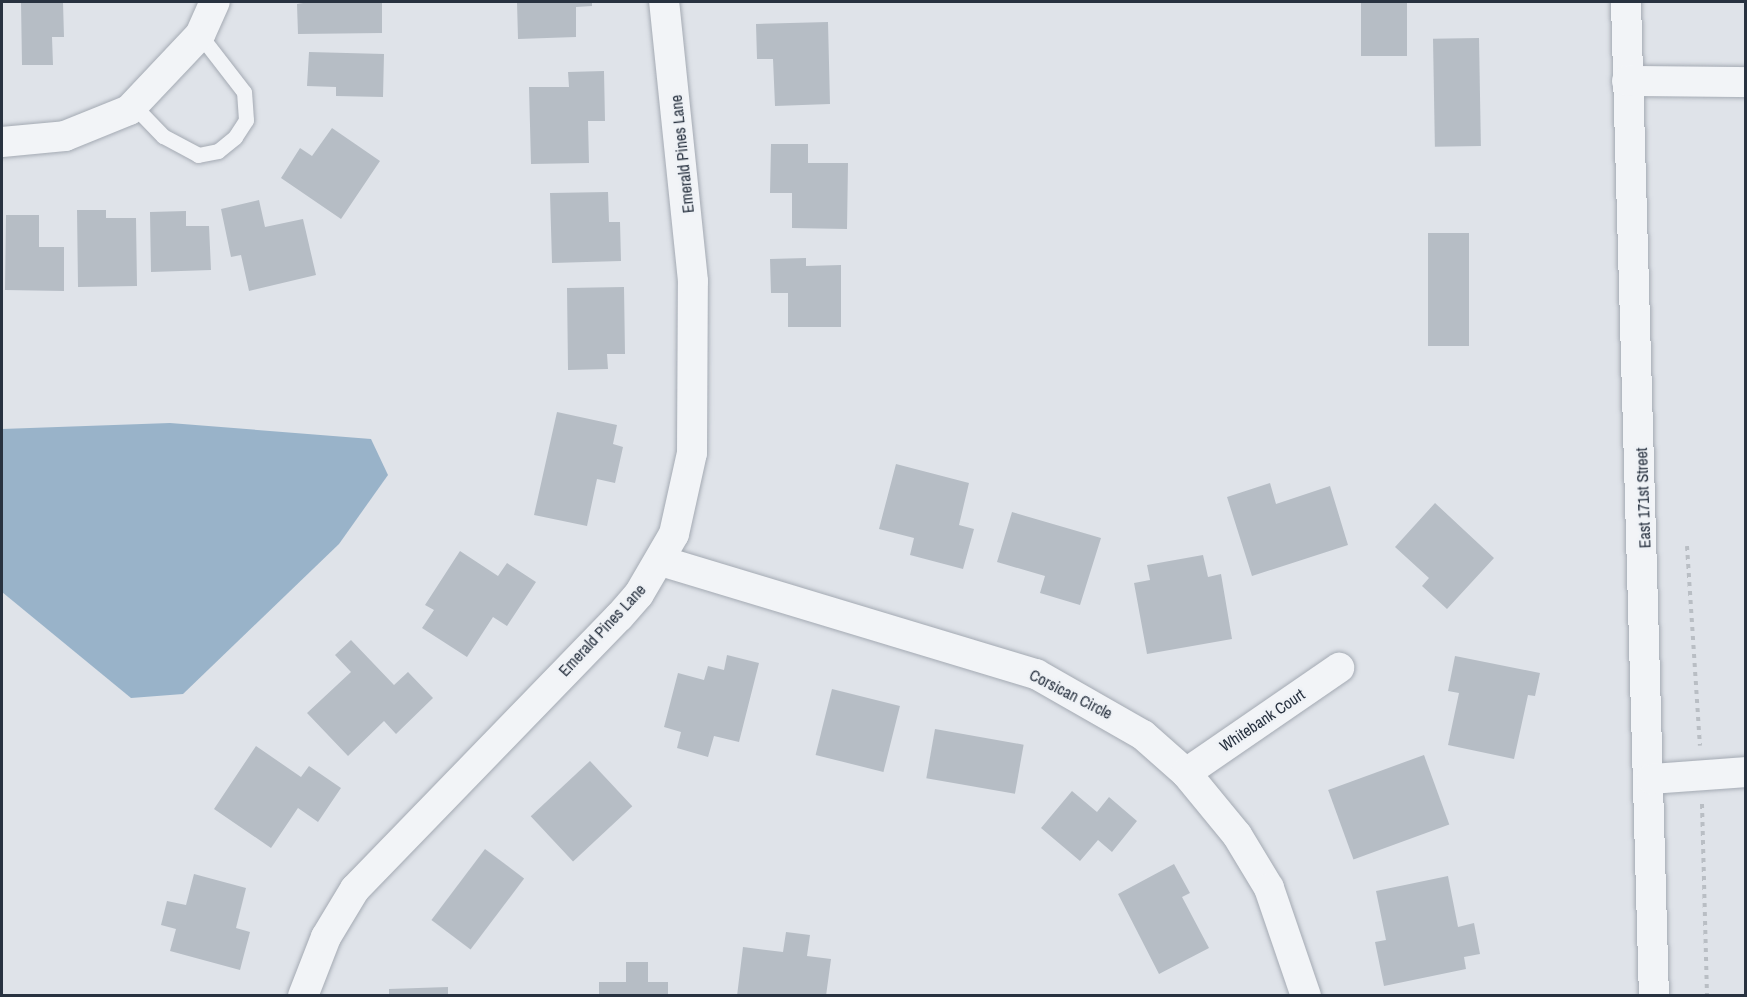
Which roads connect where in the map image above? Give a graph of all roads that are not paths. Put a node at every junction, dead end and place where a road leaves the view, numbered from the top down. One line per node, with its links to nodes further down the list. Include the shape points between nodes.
1 (215, 2): 4 (street)
2 (664, 2): 9 (street, Emerald Pines Lane, via 686,184 695,389 687,492)
3 (1626, 2): 5 (street, East 171st Street)
4 (200, 35): 7 (street); 7 (lane, via 244,92 246,120 235,137 218,151 198,155 163,136)
5 (1627, 81): 6 (street); 13 (street, East 171st Street)
6 (1746, 82)
7 (134, 106): 8 (street, via 99,126 65,136)
8 (2, 142)
9 (661, 561): 12 (street, Corsican Circle, via 1036,674 1093,702); 14 (street, Emerald Pines Lane, via 619,617 355,889 326,938)
10 (1339, 668): 12 (street, Whitebank Court)
11 (1746, 772): 13 (street)
12 (1186, 773): 15 (street, Corsican Circle, via 1237,835 1269,888)
13 (1651, 779): 16 (street, East 171st Street)
14 (303, 996)
15 (1306, 996)
16 (1654, 996)

